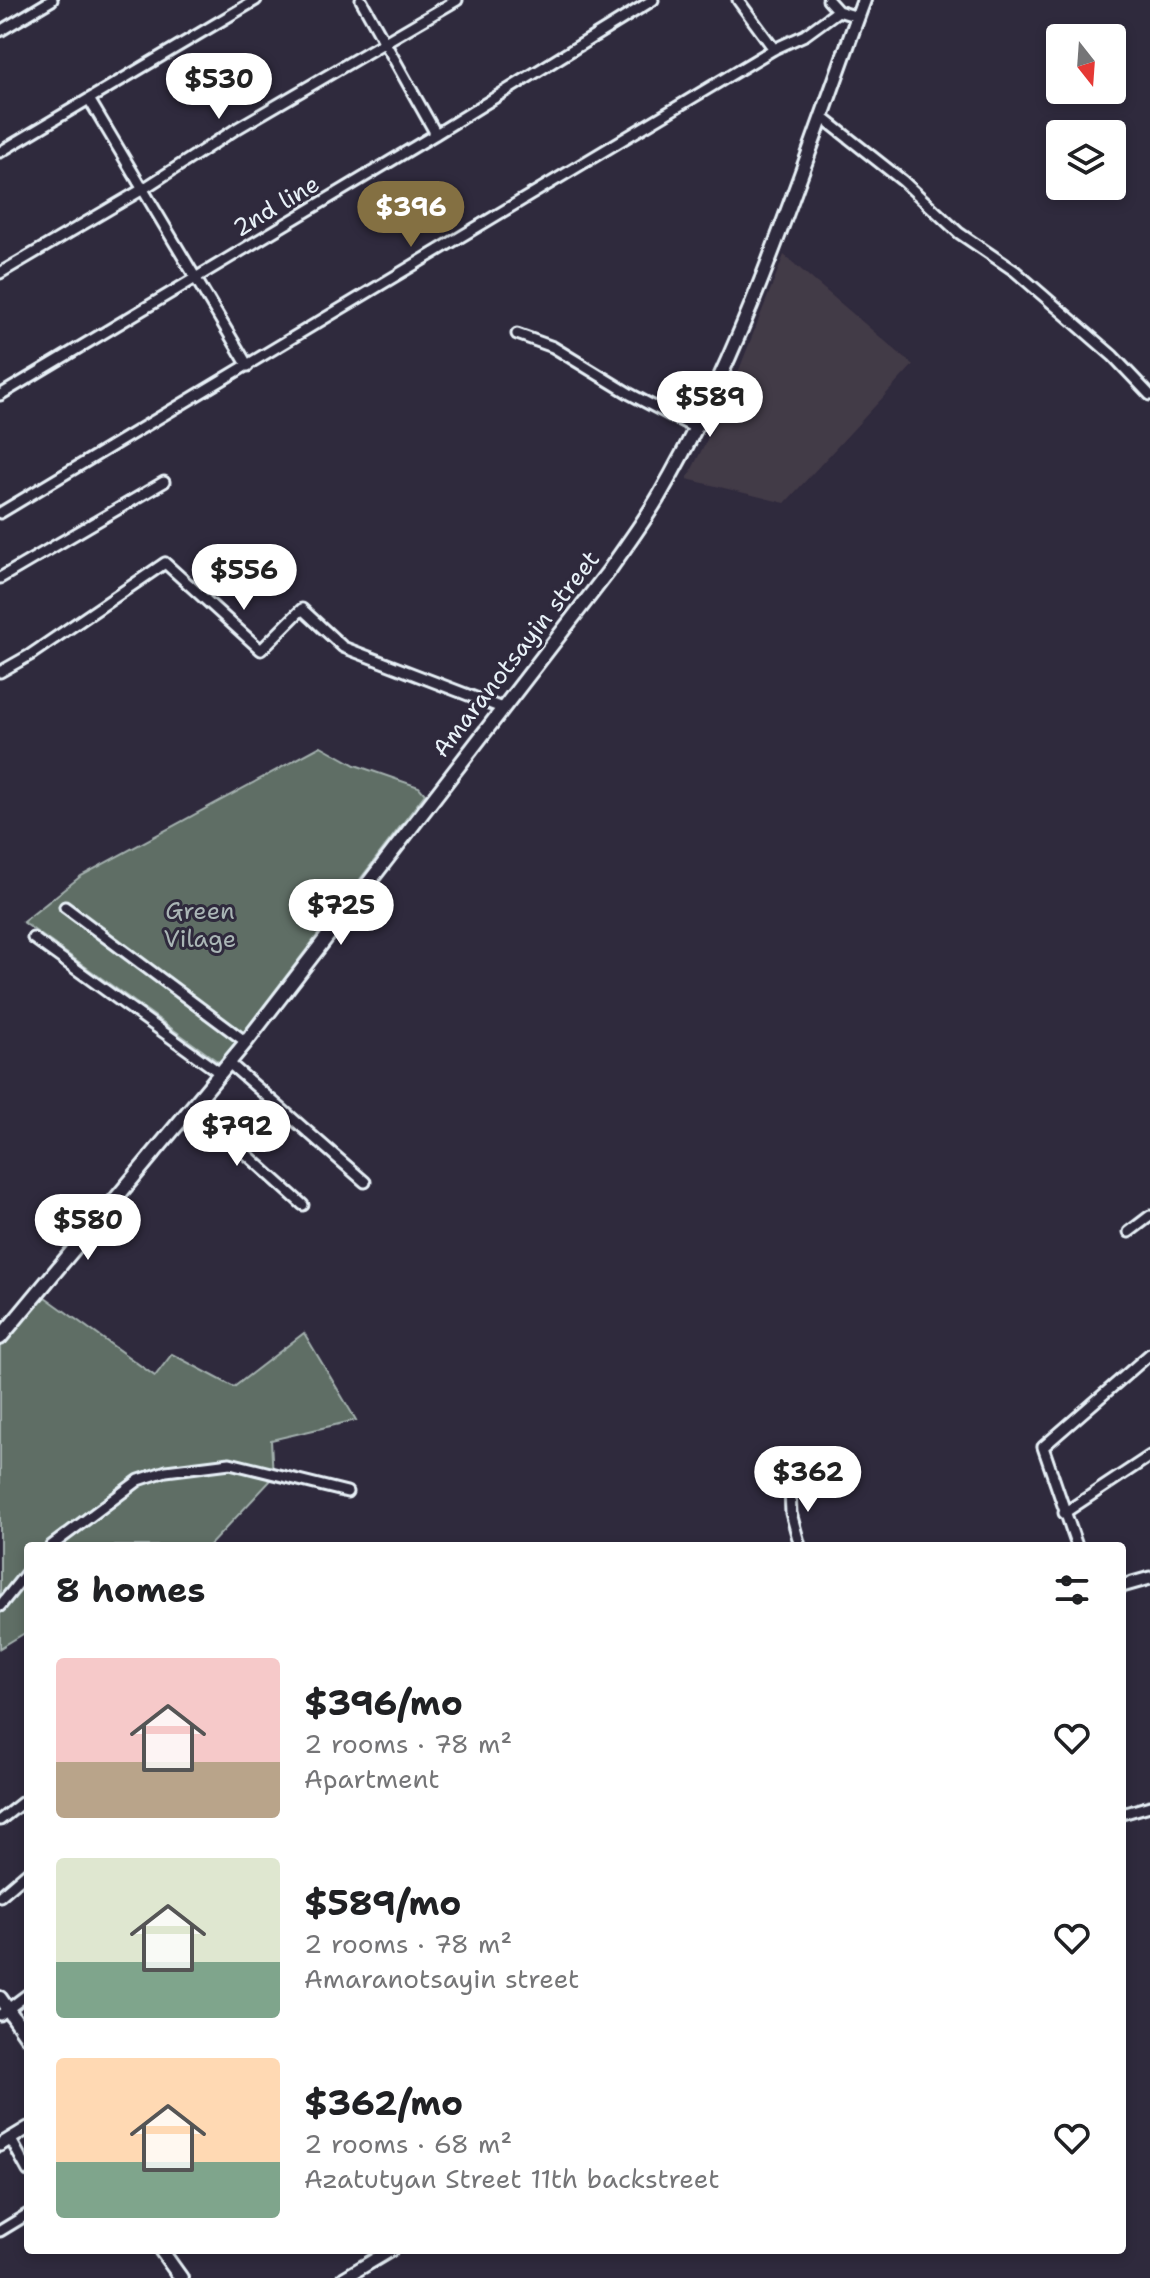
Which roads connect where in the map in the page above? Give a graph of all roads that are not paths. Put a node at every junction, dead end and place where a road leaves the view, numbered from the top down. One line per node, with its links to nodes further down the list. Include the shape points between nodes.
1 (52, 0): 11 (street)
2 (256, 0): 14 (street)
3 (361, 0): 12 (street)
4 (457, 0): 12 (street)
5 (653, 0): 16 (street, 2nd line)
6 (738, 0): 13 (street)
7 (828, 0): 9 (street)
8 (864, 0): 10 (main road, Amaranotsayin street)
9 (838, 11): 10 (street); 13 (street)
10 (858, 17): 15 (main road, Amaranotsayin street)
11 (0, 31)
12 (385, 44): 16 (street); 18 (street)
13 (774, 49): 22 (street)
14 (89, 99): 17 (street); 18 (street)
15 (822, 117): 24 (street, via 959,233 1015,271); 25 (main road, Amaranotsayin street, via 764,273)
16 (436, 134): 20 (street, 2nd line)
17 (0, 152)
18 (143, 189): 19 (street); 20 (street)
19 (0, 273)
20 (196, 278): 22 (street); 23 (street, 2nd line)
21 (517, 334): 25 (street, via 553,347)
22 (248, 366): 27 (street)
23 (0, 395)
24 (1150, 395)
25 (695, 428): 30 (main road, Amaranotsayin street, via 658,498 608,572)
26 (164, 482): 28 (street)
27 (0, 513)
28 (0, 578)
29 (0, 672): 30 (street, via 165,563 261,650 302,609 343,647)
30 (502, 708): 33 (main road, Amaranotsayin street)
31 (65, 907): 33 (street)
32 (33, 938): 34 (street)
33 (246, 1042): 34 (main road, Amaranotsayin street)
34 (225, 1068): 35 (main road, Amaranotsayin street); 36 (street)
35 (193, 1106): 37 (street); 40 (main road, Amaranotsayin street)
36 (365, 1182)
37 (303, 1205)
38 (1150, 1216): 39 (street)
39 (1129, 1232)
40 (0, 1338)
41 (1150, 1354): 45 (street, via 1043,1447)
42 (1150, 1456): 45 (street)
43 (790, 1489): 47 (street)
44 (347, 1492): 46 (street, via 230,1463 166,1471 139,1480)
45 (1064, 1513): 48 (street)
46 (56, 1542)
47 (799, 1542)
48 (1075, 1542)
49 (24, 1576): 52 (street)
50 (1150, 1578): 51 (street)
51 (1126, 1585)
52 (0, 1606)
53 (24, 1801): 56 (street)
54 (1150, 1806): 55 (street)
55 (1126, 1813)
56 (0, 1820)
57 (24, 1875): 58 (street)
58 (0, 1896)
59 (24, 1996): 60 (street)
60 (3, 2007): 61 (main road)
61 (24, 2033)
62 (24, 2130): 63 (street)
63 (5, 2142): 64 (street)
64 (24, 2166)
65 (24, 2216): 66 (street)
66 (0, 2231)
67 (164, 2254): 69 (main road)
68 (384, 2254): 70 (street)
69 (181, 2278)
70 (344, 2278)

